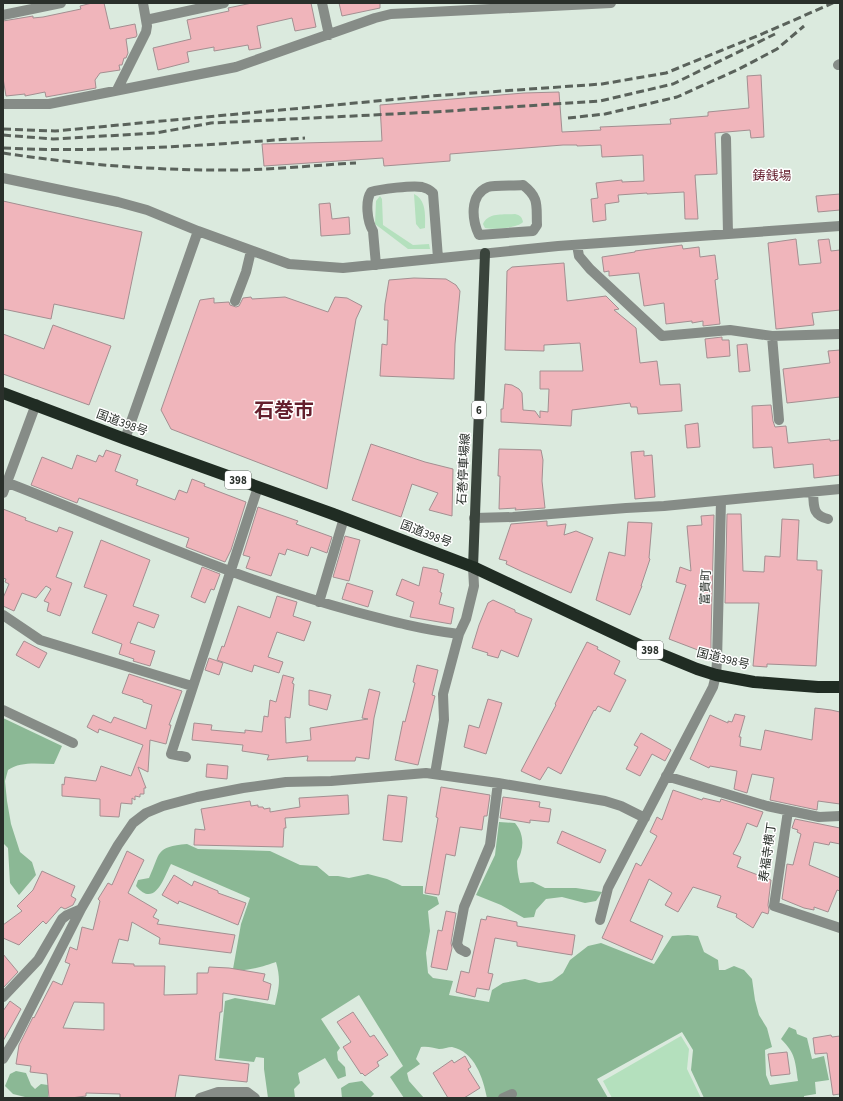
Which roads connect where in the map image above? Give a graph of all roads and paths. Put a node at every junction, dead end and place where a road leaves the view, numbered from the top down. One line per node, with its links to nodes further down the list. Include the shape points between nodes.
1 (60, 3): 7 (street)
2 (143, 3): 8 (street)
3 (224, 3): 8 (street)
4 (322, 3): 9 (street)
5 (612, 3): 6 (street)
6 (484, 6): 9 (street, via 391,14)
7 (3, 15)
8 (146, 20): 10 (street, via 146,32)
9 (329, 35): 10 (street, via 236,67)
10 (117, 90): 11 (street, via 49,104)
11 (3, 103)
12 (726, 138): 16 (street)
13 (3, 178): 15 (street, via 118,202 147,210)
14 (840, 226): 16 (street)
15 (198, 231): 19 (street); 29 (street)
16 (728, 234): 18 (street)
17 (486, 235): 17 (street, via 479,235 476,228 473,206 478,195 488,187 523,185 531,191 536,198 535,230); 20 (street)
18 (577, 246): 20 (street); 25 (street, via 579,256 590,269 662,336 730,330)
19 (251, 252): 22 (street, via 289,264 343,268); 23 (street)
20 (485, 253): 21 (street); 37 (main road, 石巻停車場線 / 6)
21 (438, 258): 22 (street); 22 (street, via 433,193 422,187 378,190 371,192 367,199)
22 (376, 265)
23 (235, 301)
24 (840, 334): 25 (street)
25 (772, 336): 28 (street)
26 (3, 393): 27 (highway, 国道398号 / 398)
27 (36, 404): 29 (highway, 国道398号 / 398); 30 (street)
28 (779, 420)
29 (125, 439): 31 (highway, 国道398号 / 398)
30 (5, 482): 34 (street); 40 (street)
31 (258, 487): 36 (highway, 国道398号 / 398); 40 (street)
32 (840, 489): 33 (street)
33 (813, 492): 35 (street); 38 (street, via 814,510 820,517)
34 (3, 493)
35 (721, 501): 37 (street); 44 (street, 富貴町)
36 (344, 518): 39 (highway, 国道398号 / 398); 41 (street)
37 (474, 518): 39 (main road, 石巻停車場線 / 6)
38 (828, 519)
39 (473, 568): 43 (street, via 474,586 466,619); 44 (highway, 国道398号 / 398, via 641,646)
40 (230, 571): 41 (street); 45 (street)
41 (319, 602): 43 (street, via 391,621)
42 (3, 615): 45 (street, via 40,640)
43 (459, 634): 50 (street, via 443,694 444,720)
44 (716, 675): 46 (highway, 国道398号 / 398, via 754,682 818,687); 51 (street, 富貴町, via 713,687 700,704)
45 (192, 686): 49 (street, via 171,754)
46 (840, 686)
47 (3, 710): 48 (street)
48 (73, 743)
49 (186, 757)
50 (435, 774): 52 (street); 56 (street, via 286,782 197,797 164,806 146,813 133,823)
51 (666, 776): 53 (street, 寿福寺横丁); 55 (street, 富貴町)
52 (498, 783): 55 (street, via 605,801); 59 (street, via 490,845 464,907 457,944)
53 (788, 810): 54 (street, via 819,817); 58 (street, 寿福寺横丁, via 774,906)
54 (840, 816)
55 (645, 818): 57 (street, 富貴町, via 608,888)
56 (81, 909): 60 (street, via 62,919 38,960); 61 (street)
57 (600, 920)
58 (840, 928)
59 (466, 952)
60 (3, 997)
61 (3, 1059)
62 (236, 1095): 63 (street, via 218,1092); 64 (street, via 247,1092)
63 (200, 1098)
64 (255, 1098)
65 (503, 1098): 66 (street, via 512,1094)
66 (509, 1098)

